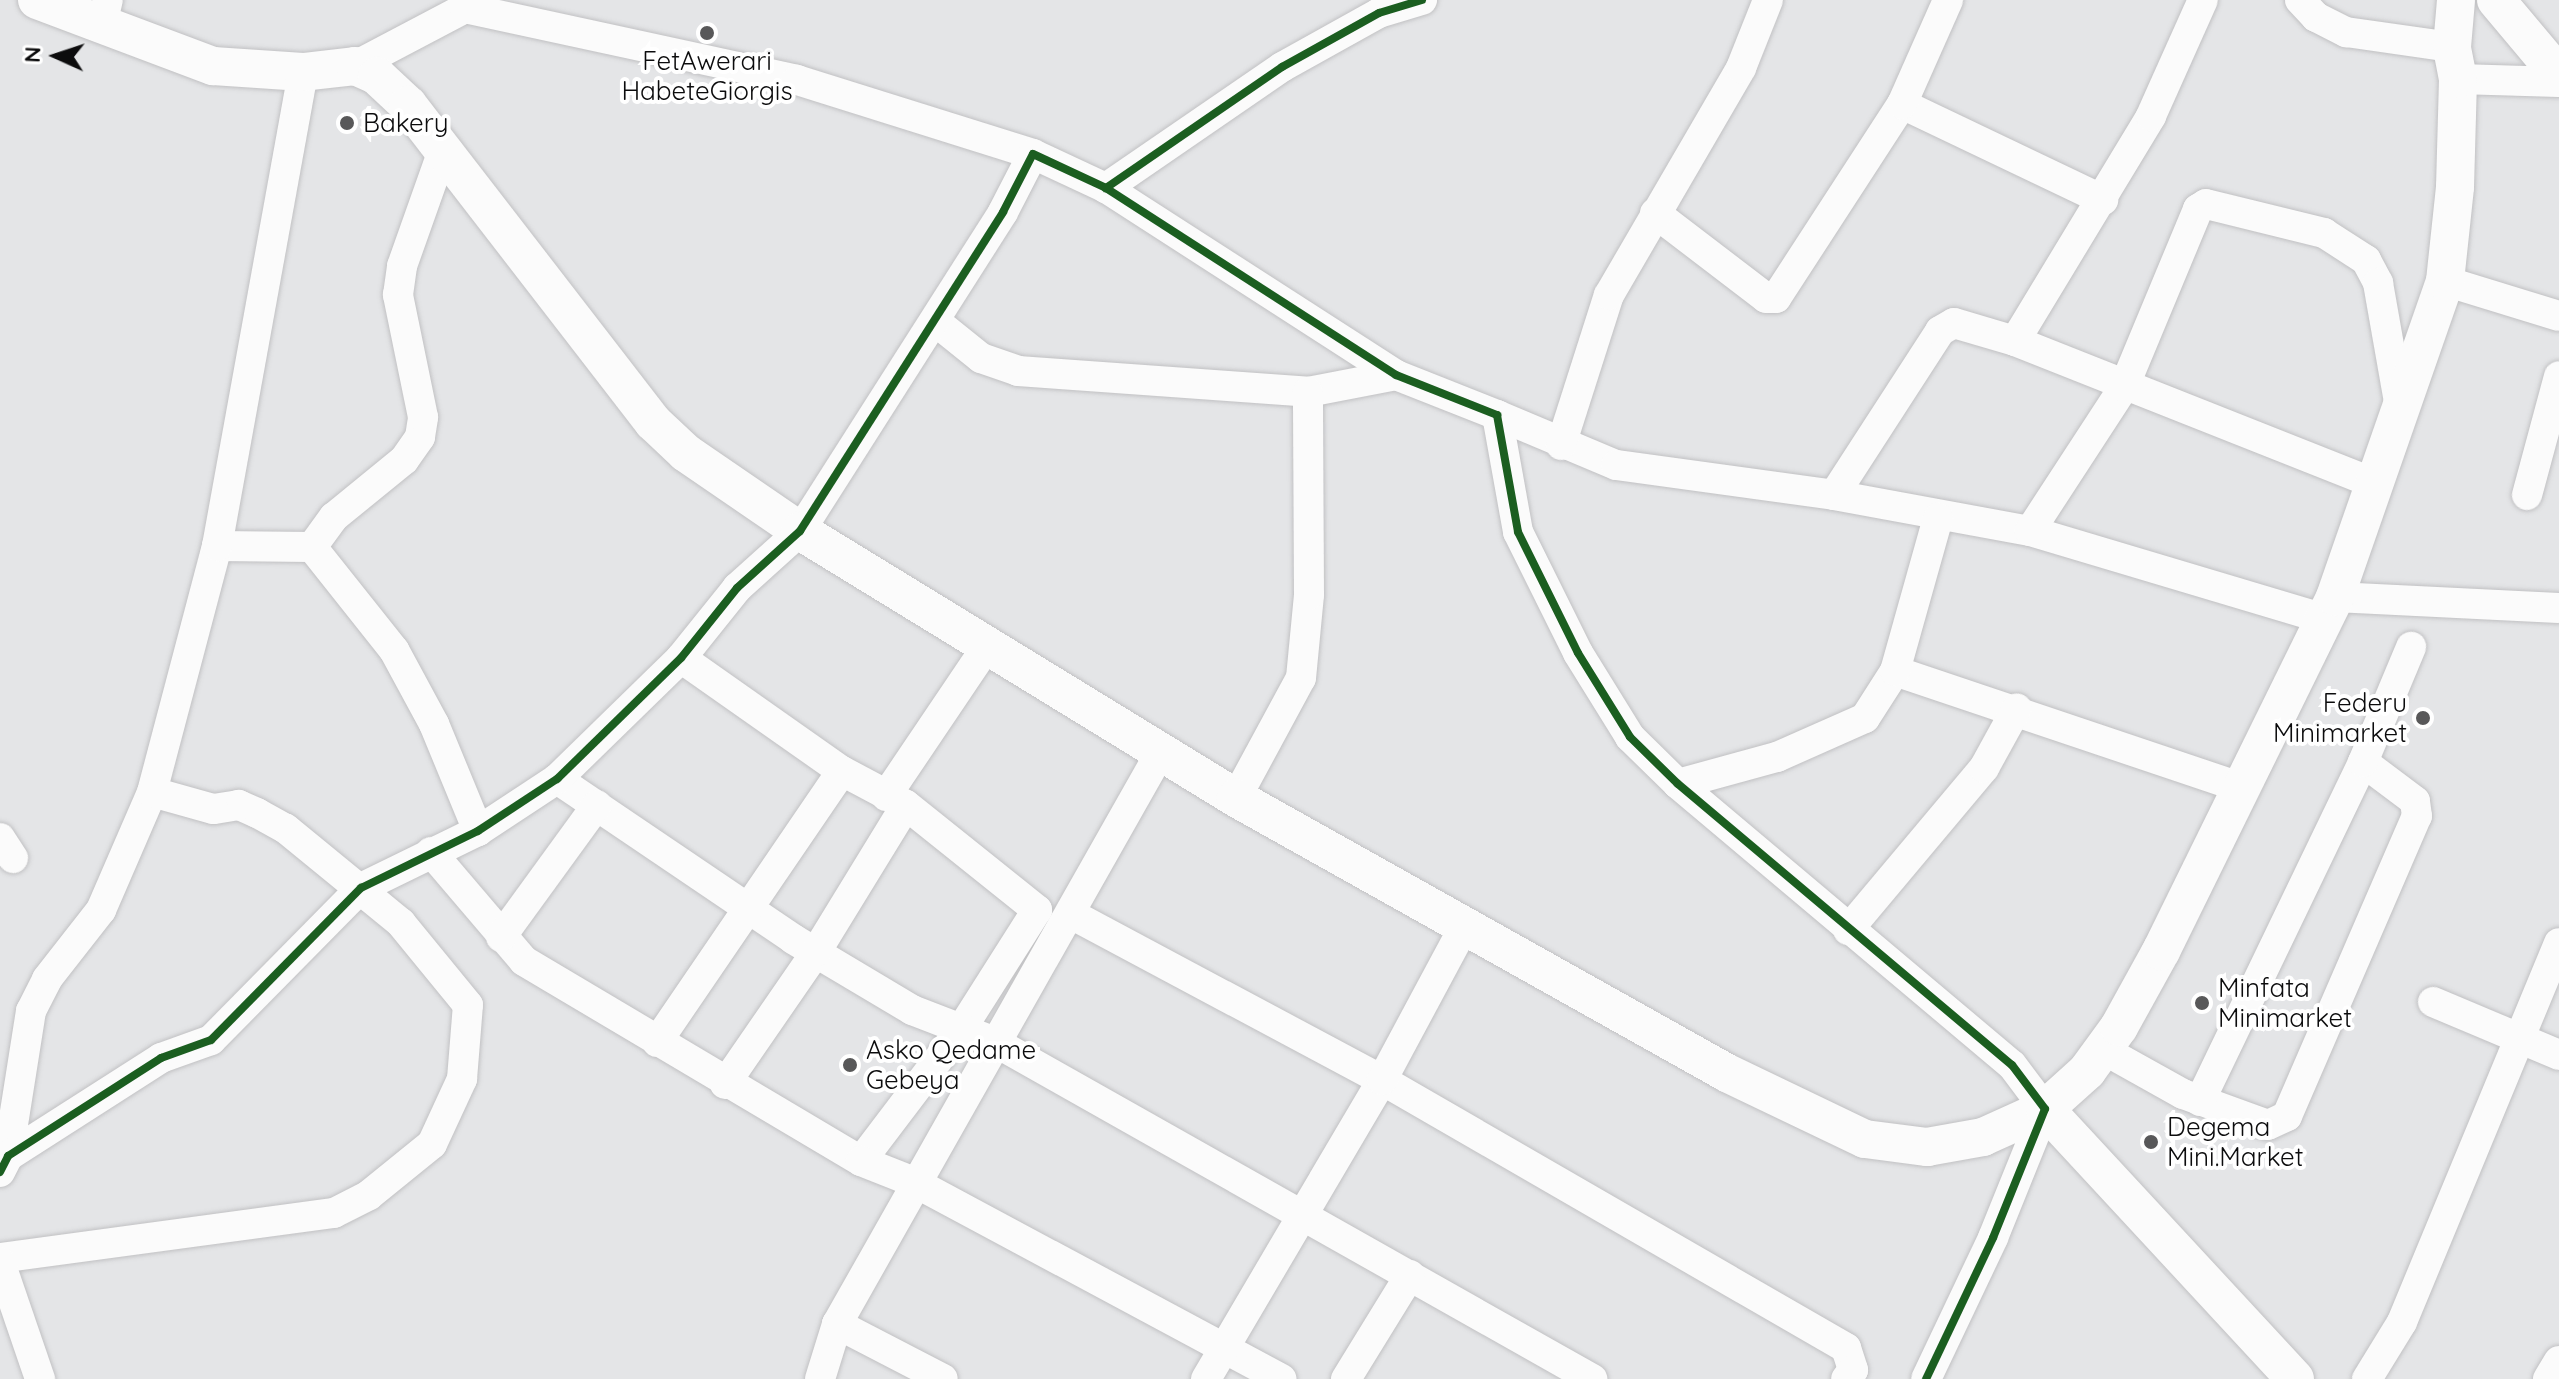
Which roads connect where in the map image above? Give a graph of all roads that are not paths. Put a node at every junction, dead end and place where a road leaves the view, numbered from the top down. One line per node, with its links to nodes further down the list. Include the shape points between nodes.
1 (37, 0): 9 (main road)
2 (1422, 0): 18 (street, via 1379,13 1282,67)
3 (1768, 0): 20 (street, via 1741,68)
4 (1948, 0): 15 (street)
5 (2203, 0): 19 (street, via 2151,116)
6 (2300, 0): 10 (street, via 2316,17 2346,32)
7 (2496, 0): 13 (main road)
8 (466, 4): 11 (street); 17 (street, via 797,80)
9 (105, 12): 12 (main road, via 213,66)
10 (2453, 28): 14 (street); 21 (main road, via 2455,187)
11 (355, 66): 12 (main road); 16 (main road, via 377,76 408,105)
12 (303, 72): 38 (street)
13 (2559, 75)
14 (2559, 82)
15 (1902, 104): 19 (street); 20 (street, via 1776,298 1766,298)
16 (442, 153): 36 (main road, via 653,422 686,453); 39 (street, via 402,266 398,295 423,417 420,437 404,460 334,517)
17 (1033, 154): 18 (street); 23 (street)
18 (1106, 188): 25 (street)
19 (2103, 200): 24 (street)
20 (1655, 213): 31 (street, via 1609,295)
21 (2445, 281): 22 (street); 29 (main road)
22 (2559, 316)
23 (935, 321): 28 (street, via 981,358 1018,371); 36 (street)
24 (2015, 341): 27 (street); 33 (street, via 1954,323 1946,326)
25 (1396, 375): 28 (street); 30 (street)
26 (2559, 376): 34 (street)
27 (2124, 387): 29 (street, via 2198,209 2219,205 2324,233 2366,260 2378,283); 32 (street); 37 (street)
28 (1308, 392): 54 (street, via 1309,595 1301,678)
29 (2401, 413): 32 (main road)
30 (1497, 415): 31 (street); 51 (street, via 1518,532 1578,653 1623,725)
31 (1561, 445): 33 (street, via 1616,465)
32 (2377, 484): 40 (main road)
33 (1834, 495): 35 (street)
34 (2527, 495)
35 (1938, 518): 37 (street); 45 (street)
36 (800, 531): 42 (main road); 44 (street, via 737,588)
37 (2030, 531): 40 (street)
38 (217, 546): 39 (street); 53 (street)
39 (312, 547): 57 (street, via 394,650 434,724)
40 (2330, 608): 41 (street); 52 (main road)
41 (2559, 608)
42 (987, 646): 47 (main road); 55 (street)
43 (2411, 647): 48 (street)
44 (681, 658): 49 (street); 50 (street)
45 (1895, 671): 46 (street); 51 (street, via 1865,718 1777,757)
46 (2017, 708): 52 (street); 63 (street, via 1984,768)
47 (1160, 753): 54 (main road); 61 (street)
48 (2363, 762): 76 (street); 76 (street, via 2415,801 2417,816 2287,1116 2268,1125)
49 (842, 771): 55 (street); 60 (street)
50 (557, 779): 56 (street); 57 (street)
51 (1678, 784): 63 (street)
52 (2242, 788): 72 (main road, via 2161,951)
53 (152, 792): 59 (street, via 213,809 239,805 257,813); 79 (street, via 101,910 47,979 31,1011)
54 (1236, 798): 62 (main road)
55 (896, 801): 66 (street); 68 (street, via 1037,910)
56 (597, 805): 60 (street); 64 (street)
57 (478, 831): 58 (street)
58 (431, 852): 59 (street); 64 (street)
59 (361, 888): 79 (street, via 211,1040 161,1058); 82 (street, via 431,953 468,1005 462,1079 432,1144 369,1195 334,1213)
60 (748, 909): 66 (street); 70 (street)
61 (1071, 914): 71 (street); 74 (street)
62 (1464, 927): 74 (street); 77 (main road, via 1727,1073 1865,1139 1927,1147 1983,1137)
63 (1848, 930): 77 (street, via 2012,1065)
64 (501, 937): 70 (street, via 524,961)
65 (2559, 943): 69 (street)
66 (816, 952): 68 (street, via 912,1010); 75 (street)
67 (2433, 1002): 69 (street)
68 (962, 1028): 71 (street); 78 (street)
69 (2519, 1039): 73 (street); 97 (street, via 2402,1322)
70 (657, 1042): 75 (street)
71 (995, 1042): 80 (street); 81 (street)
72 (2104, 1050): 76 (street); 77 (main road)
73 (2559, 1055)
74 (1382, 1080): 81 (street); 94 (street, via 1846,1348 1853,1370)
75 (725, 1084): 78 (street)
76 (2200, 1101)
77 (2045, 1109): 95 (street, via 1993,1238); 96 (main road)
78 (861, 1161): 80 (street)
79 (4, 1164)
80 (914, 1182): 84 (street); 85 (street)
81 (1305, 1213): 83 (street); 85 (street)
82 (0, 1260): 87 (street)
83 (1410, 1275): 92 (street); 93 (street)
84 (837, 1324): 88 (street); 89 (street)
85 (1225, 1345): 90 (street); 91 (street)
86 (2559, 1361): 98 (street)
87 (40, 1379)
88 (820, 1379)
89 (943, 1379)
90 (1206, 1379)
91 (1282, 1379)
92 (1346, 1379)
93 (1592, 1379)
94 (1846, 1379)
95 (1926, 1379)
96 (2295, 1379)
97 (2367, 1379)
98 (2548, 1379)

